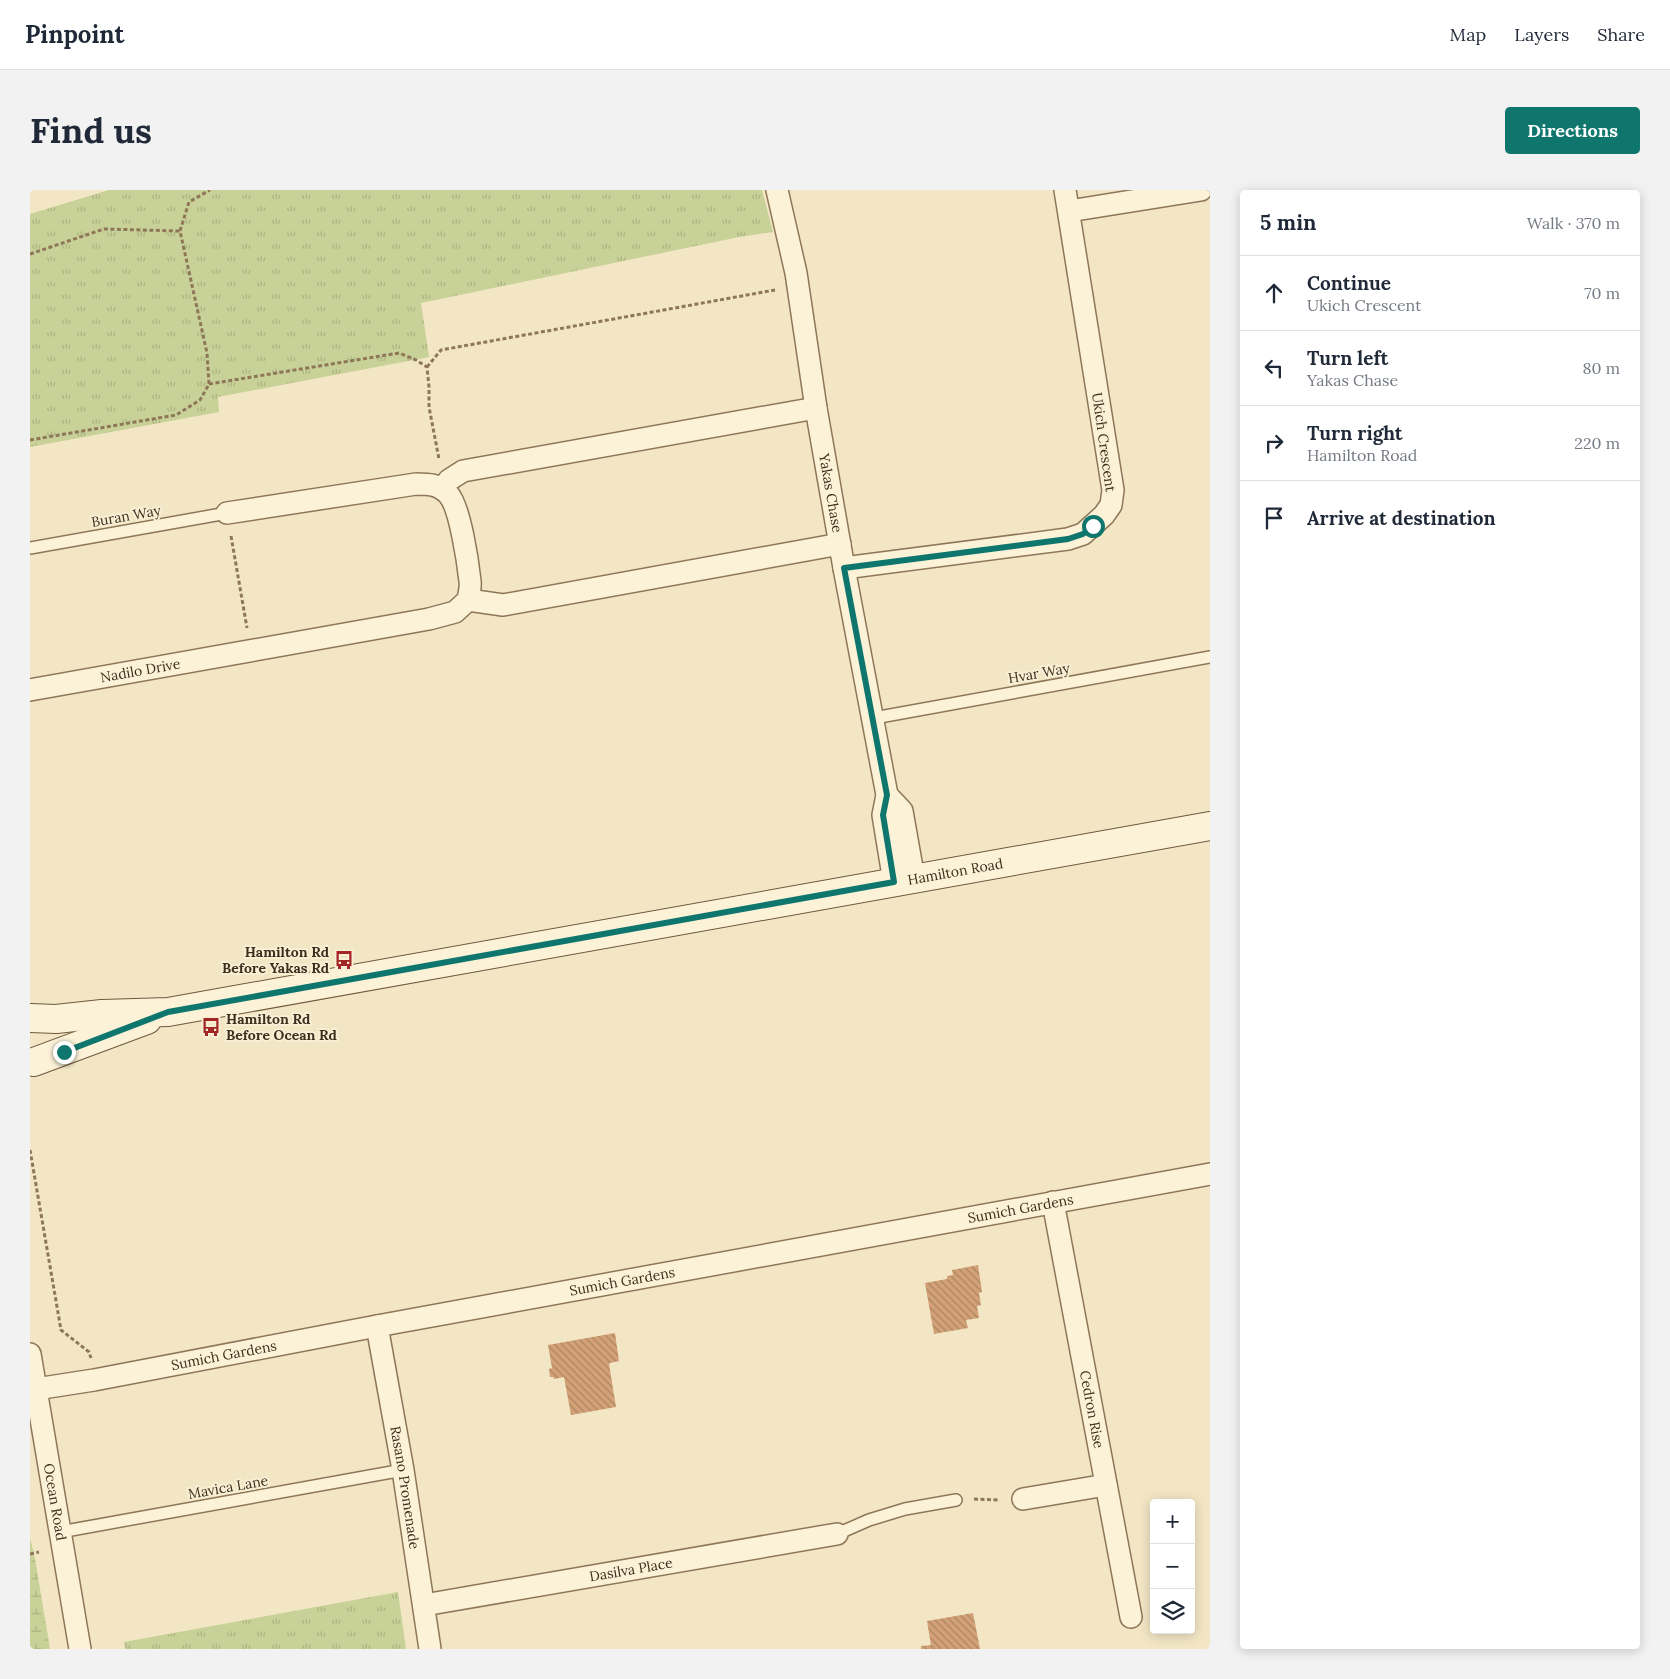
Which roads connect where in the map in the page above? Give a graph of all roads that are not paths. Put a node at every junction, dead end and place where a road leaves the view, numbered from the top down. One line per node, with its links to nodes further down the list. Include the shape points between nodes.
1 (777, 190): 5 (street, Yakas Chase, via 798,286)
2 (1065, 190): 4 (street, Ukich Crescent)
3 (1200, 190): 4 (street)
4 (1068, 211): 10 (street, Ukich Crescent, via 1113,490 1108,510 1083,534 1068,539)
5 (816, 408): 6 (street, via 463,471); 8 (street, Yakas Chase)
6 (440, 487): 7 (street, via 416,484); 11 (street, via 449,494 460,526 470,583)
7 (227, 513): 9 (lane, Buran Way)
8 (840, 544): 10 (street, Yakas Chase); 11 (street, via 503,604)
9 (30, 548)
10 (844, 568): 14 (street, Yakas Chase)
11 (468, 600): 13 (street, Nadilo Drive, via 455,612 429,619)
12 (1210, 657): 14 (lane, Hvar Way)
13 (30, 690)
14 (874, 718): 16 (street, Yakas Chase, via 887,795 902,811)
15 (1210, 826): 16 (main road, Hamilton Road)
16 (904, 880): 17 (main road, Hamilton Road)
17 (168, 1012): 18 (main road, Hamilton Road, via 102,1014 56,1020); 20 (main road, Hamilton Road)
18 (30, 1018)
19 (30, 1032): 20 (main road, via 35,1050)
20 (32, 1066)
21 (1210, 1174): 22 (street, Sumich Gardens)
22 (1053, 1202): 23 (street, Sumich Gardens); 27 (street, Cedron Rise)
23 (377, 1326): 25 (street, Sumich Gardens); 26 (street, Rasano Promenade)
24 (30, 1354): 25 (street, Ocean Road)
25 (36, 1389): 30 (street, Ocean Road)
26 (403, 1470): 30 (lane, Mavica Lane); 32 (street, Rasano Promenade)
27 (1106, 1485): 28 (street); 33 (street, Cedron Rise)
28 (1024, 1499)
29 (956, 1500): 31 (lane, via 905,1509)
30 (60, 1532): 34 (street, Ocean Road)
31 (837, 1534): 32 (street, Dasilva Place)
32 (424, 1605): 35 (street, Rasano Promenade)
33 (1130, 1617)
34 (80, 1649)
35 (430, 1649)

